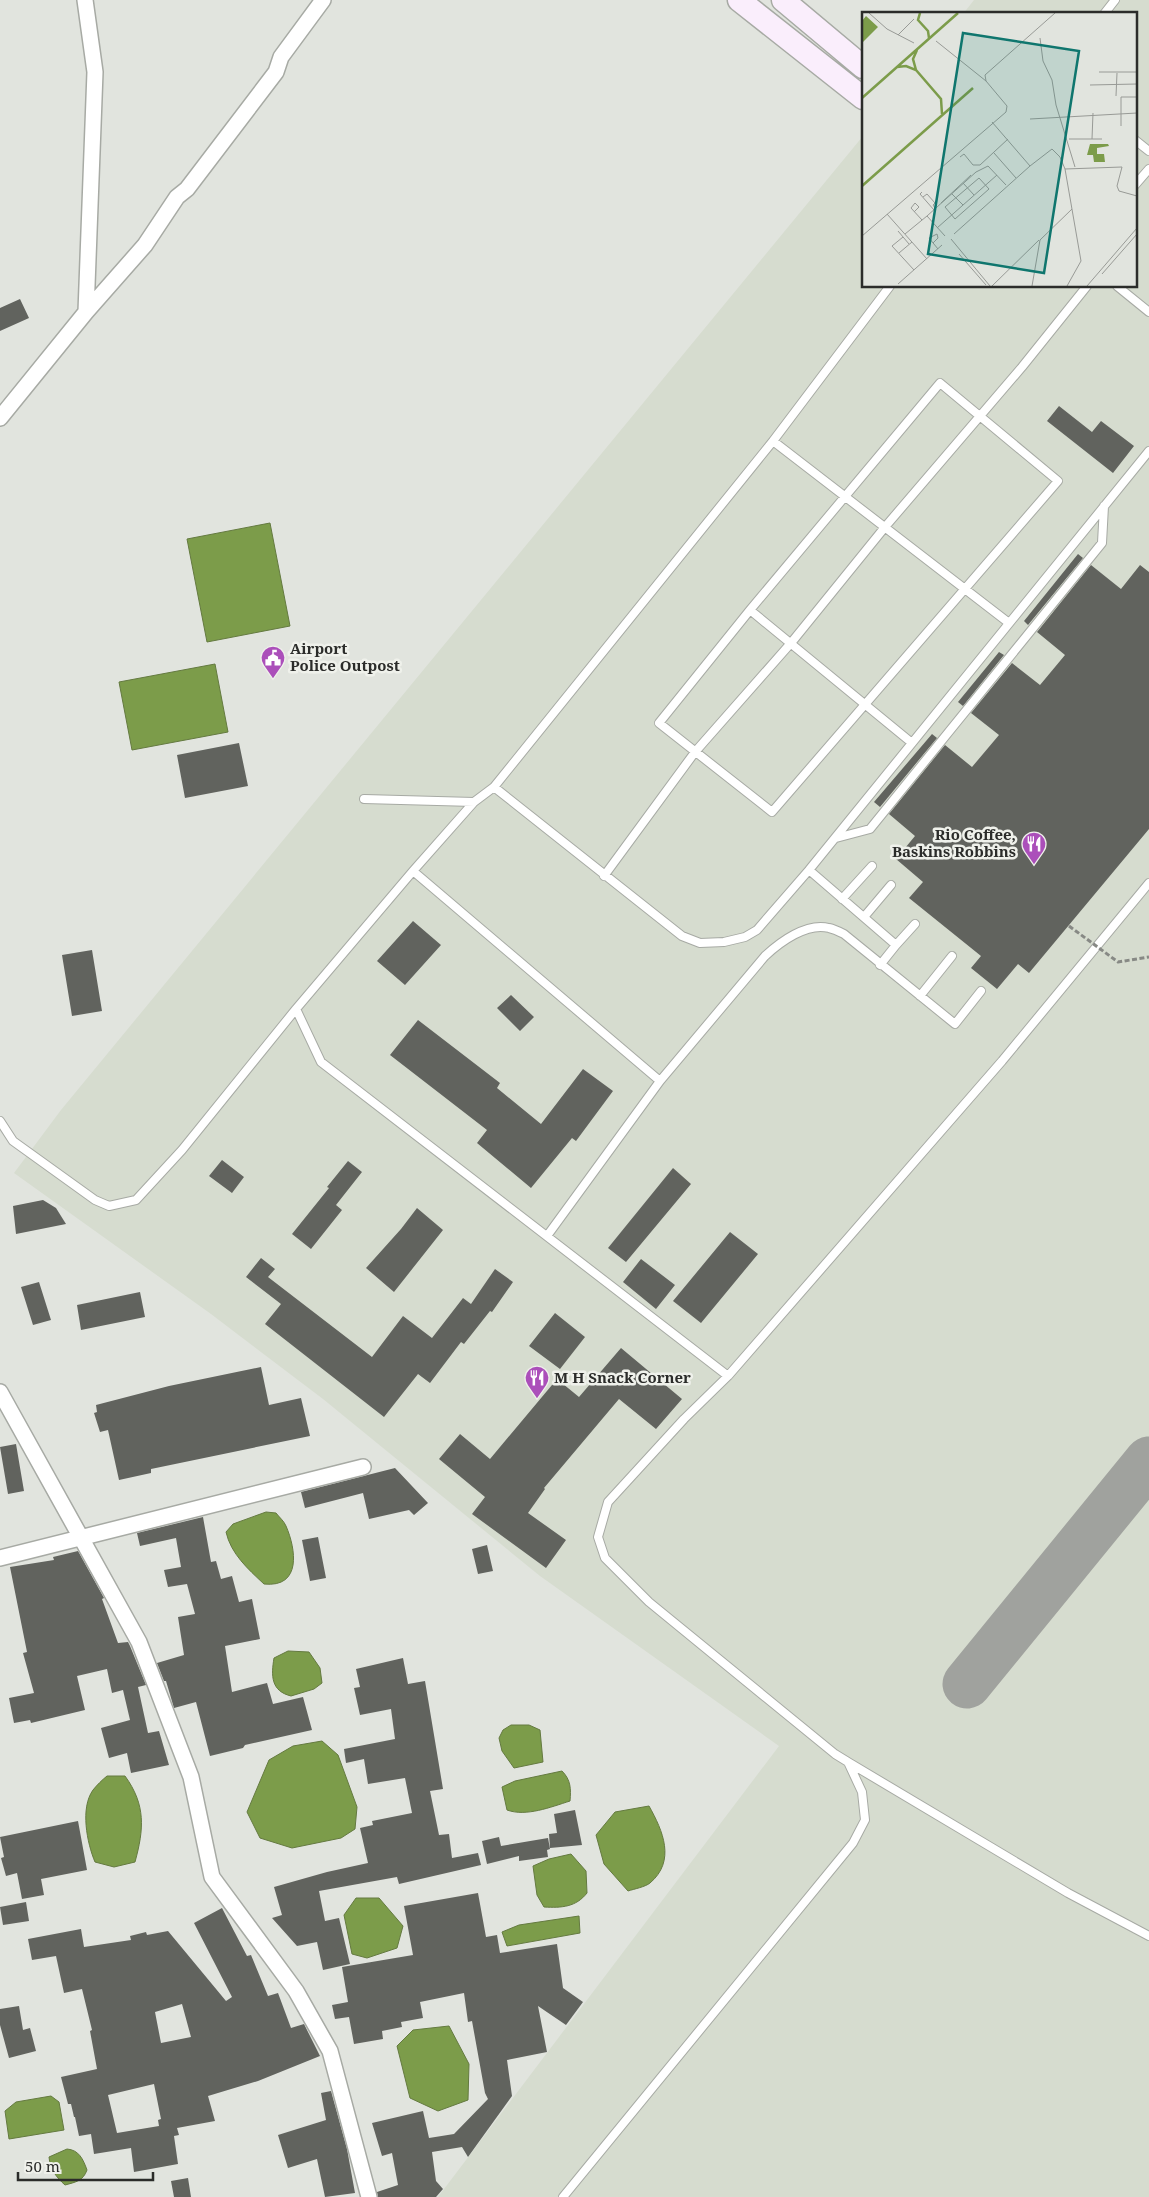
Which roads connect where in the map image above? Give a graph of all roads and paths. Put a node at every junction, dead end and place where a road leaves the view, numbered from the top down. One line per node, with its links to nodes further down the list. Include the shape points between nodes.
1 (85, 0): 16 (street, via 95,72)
2 (323, 0): 16 (street, via 281,57 276,72 187,189 176,197 145,245)
3 (739, 0): 8 (main road)
4 (782, 0): 7 (main road)
5 (1115, 0): 6 (lane)
6 (1106, 12)
7 (862, 66)
8 (862, 97)
9 (1136, 141): 10 (lane)
10 (1149, 151)
11 (1149, 169): 12 (lane)
12 (1136, 184)
13 (888, 288): 20 (lane)
14 (1085, 288): 18 (lane)
15 (1119, 288): 17 (lane)
16 (86, 312): 19 (street)
17 (1149, 312)
18 (981, 416): 22 (lane, via 940,383); 24 (lane); 25 (lane, via 1058,481)
19 (0, 418)
20 (773, 441): 22 (lane); 32 (lane)
21 (1147, 456): 23 (lane)
22 (846, 497): 24 (lane); 26 (lane)
23 (1104, 506): 27 (lane); 35 (lane, via 1102,543 870,829)
24 (885, 527): 25 (lane); 28 (lane)
25 (966, 590): 27 (lane); 29 (lane)
26 (750, 610): 28 (lane); 31 (lane, via 659,723)
27 (1009, 623): 30 (lane)
28 (791, 643): 29 (lane); 31 (lane)
29 (866, 706): 30 (lane); 31 (lane, via 772,812)
30 (912, 743): 35 (lane)
31 (695, 752): 39 (lane)
32 (494, 787): 34 (lane); 39 (lane)
33 (364, 798): 34 (lane)
34 (474, 802): 38 (lane)
35 (836, 838): 37 (lane)
36 (872, 866): 42 (lane)
37 (809, 870): 39 (lane, via 757,930 724,942 700,943 682,936); 42 (lane)
38 (413, 871): 52 (lane); 53 (lane)
39 (604, 876)
40 (1149, 883): 56 (lane, via 1002,1061)
41 (891, 885): 43 (lane)
42 (842, 899): 43 (lane)
43 (864, 917): 46 (lane)
44 (915, 924): 46 (lane)
45 (1068, 926): 48 (path, bridge, via 1118,962)
46 (896, 945): 49 (lane)
47 (952, 956): 51 (lane)
48 (1149, 957)
49 (880, 964): 51 (lane); 53 (lane, via 844,934 829,927 799,933 781,941)
50 (981, 991): 51 (lane, via 955,1024)
51 (920, 996)
52 (296, 1010): 54 (lane, via 182,1150 136,1200 109,1206 95,1200 14,1141); 55 (lane, via 321,1062)
53 (660, 1081): 55 (lane)
54 (0, 1121)
55 (547, 1236): 56 (lane)
56 (728, 1376): 61 (lane, via 608,1502 598,1537 605,1558 649,1602)
57 (0, 1392): 59 (street)
58 (363, 1467): 59 (street)
59 (81, 1538): 60 (street); 63 (street, via 139,1642 170,1718 192,1777 212,1877 296,1991 330,2051)
60 (0, 1558)
61 (848, 1762): 62 (lane, via 1068,1893); 64 (lane, via 862,1792 865,1820 853,1843)
62 (1149, 1936)
63 (369, 2197)
64 (563, 2197)

